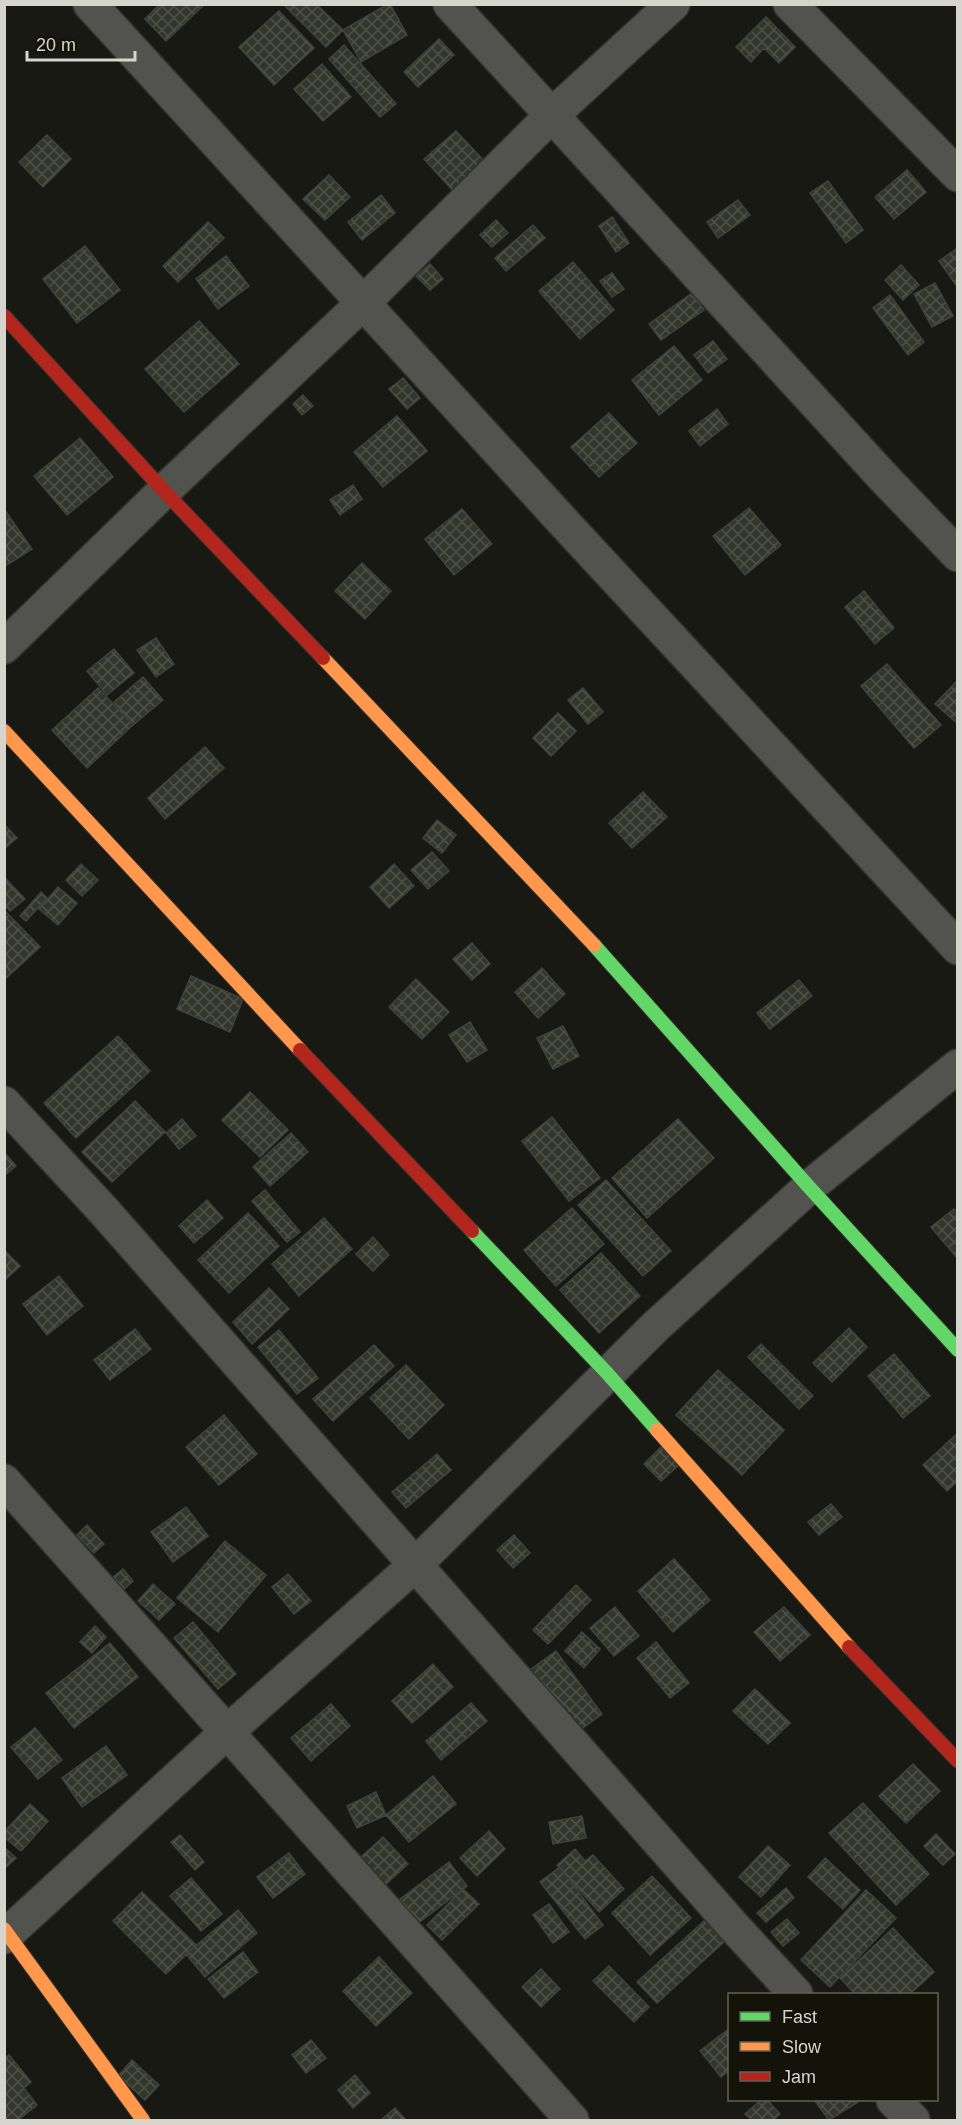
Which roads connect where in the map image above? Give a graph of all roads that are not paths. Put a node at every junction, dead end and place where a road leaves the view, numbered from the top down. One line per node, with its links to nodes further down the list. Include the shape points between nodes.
1 (90, 4): 7 (street)
2 (450, 4): 5 (street)
3 (673, 4): 5 (street)
4 (790, 4): 6 (street)
5 (551, 116): 7 (street); 10 (street)
6 (957, 175)
7 (363, 303): 9 (street); 13 (street)
8 (4, 316): 9 (street)
9 (164, 491): 11 (street); 16 (street, via 568,916)
10 (957, 555)
11 (4, 647)
12 (4, 731): 18 (street)
13 (957, 948)
14 (957, 1066): 16 (street)
15 (4, 1103): 20 (street, via 103,1210)
16 (809, 1187): 17 (street); 18 (street)
17 (957, 1350)
18 (607, 1373): 20 (street); 22 (street, via 846,1644)
19 (4, 1481): 21 (street)
20 (414, 1566): 21 (street); 24 (street)
21 (226, 1732): 23 (street); 27 (street)
22 (957, 1761)
23 (6, 1933): 26 (street)
24 (794, 1993)
25 (894, 2101): 28 (street)
26 (143, 2121)
27 (572, 2121)
28 (913, 2121)

